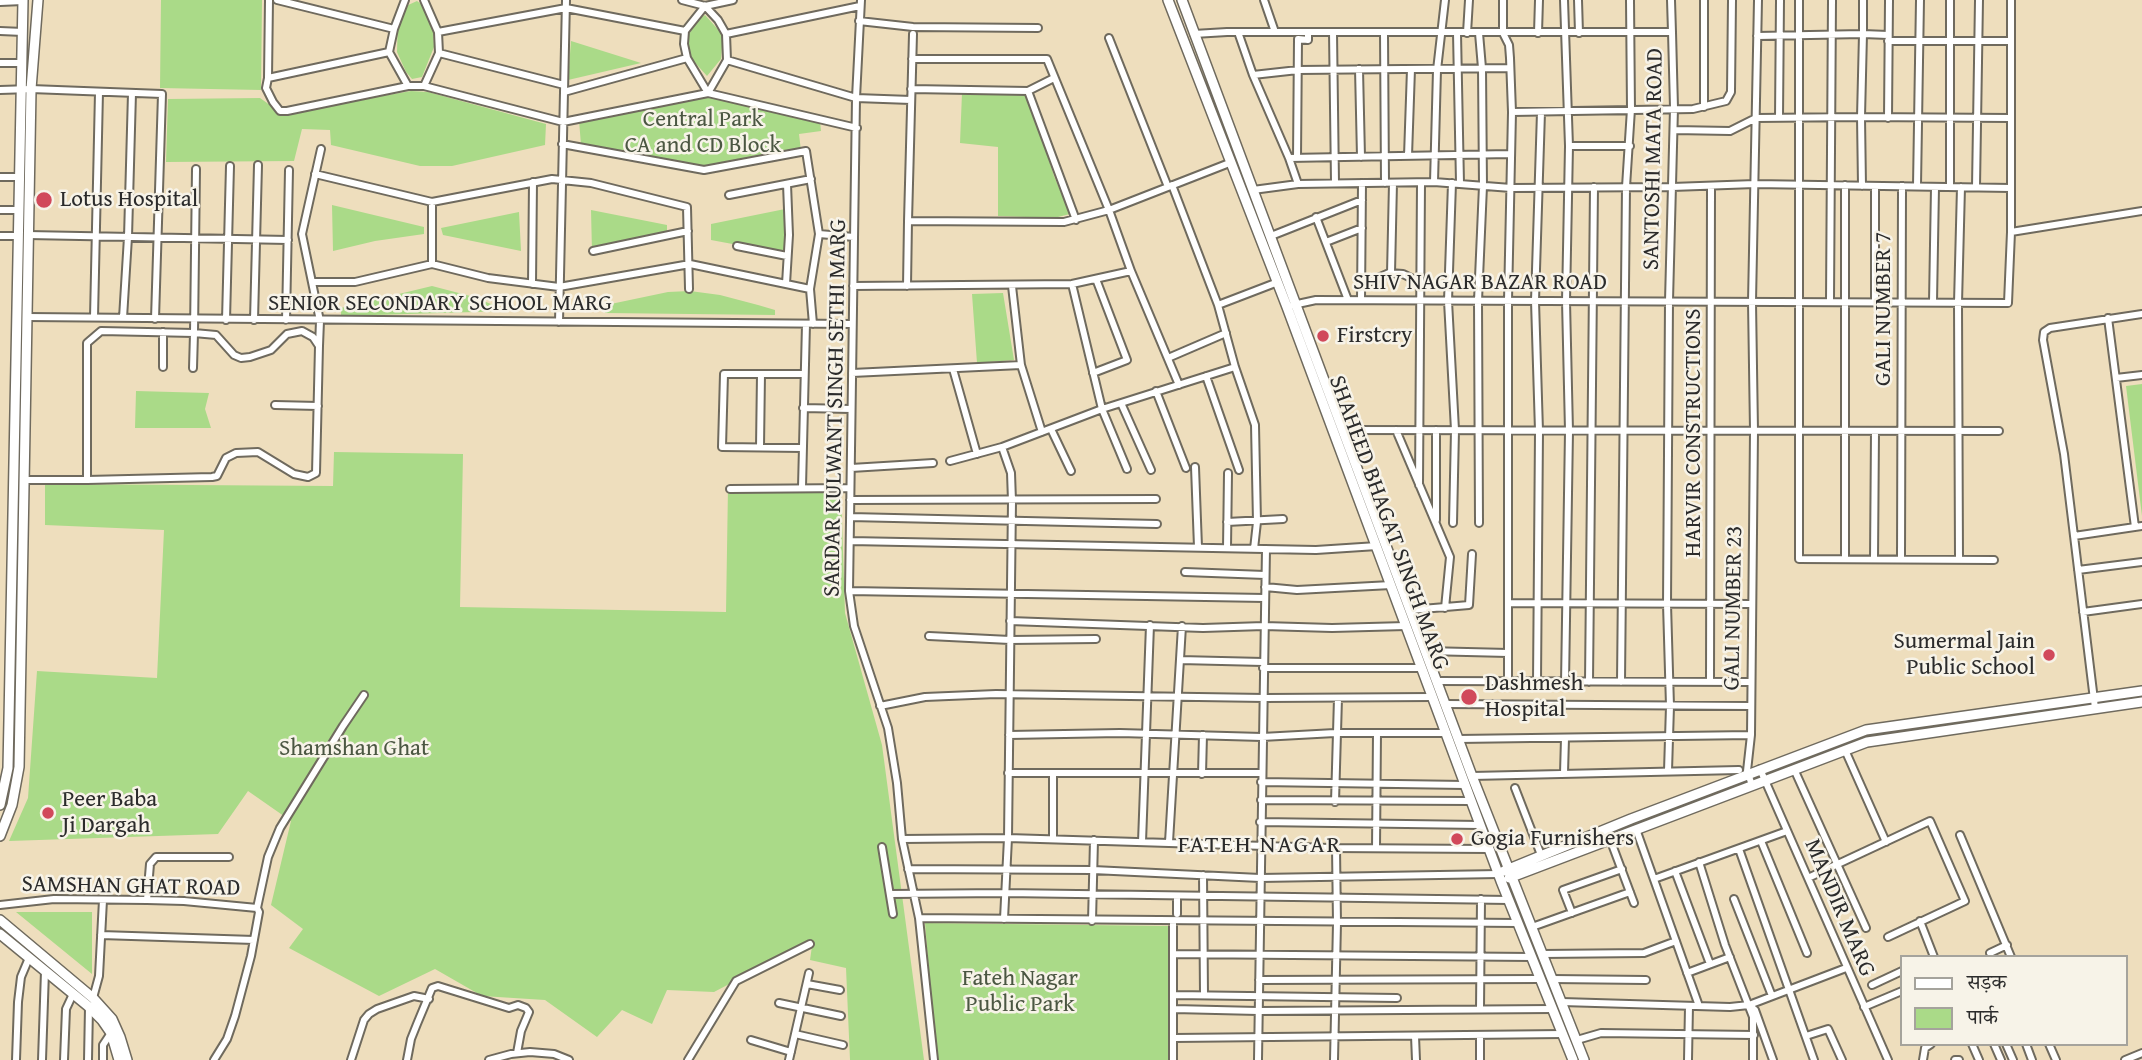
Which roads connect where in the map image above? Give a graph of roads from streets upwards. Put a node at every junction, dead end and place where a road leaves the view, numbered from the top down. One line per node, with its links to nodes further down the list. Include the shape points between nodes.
1 (23, 0): 32 (street); 41 (street)
2 (38, 0): 94 (street)
3 (270, 0): 90 (street)
4 (277, 0): 38 (street)
5 (405, 0): 38 (street)
6 (424, 0): 42 (street)
7 (682, 0): 35 (street)
8 (733, 0): 35 (street)
9 (1168, 0): 136 (street, SHAHEED BHAGAT SINGH MARG)
10 (1182, 0): 60 (street, SHAHEED BHAGAT SINGH MARG)
11 (1265, 0): 44 (street)
12 (1445, 0): 49 (street)
13 (1469, 0): 51 (street)
14 (1503, 0): 53 (street)
15 (1539, 0): 54 (street)
16 (1564, 0): 55 (street)
17 (1578, 0): 56 (street)
18 (1630, 0): 57 (street)
19 (1671, 0): 46 (street)
20 (1704, 0): 103 (street)
21 (1731, 0): 103 (street, via 1731,92 1726,101)
22 (1758, 0): 63 (street, GALI NUMBER 23)
23 (1780, 0): 64 (street)
24 (1799, 0): 65 (street)
25 (1832, 0): 62 (street)
26 (1863, 0): 61 (street)
27 (1889, 0): 67 (street)
28 (1920, 0): 68 (street)
29 (1950, 0): 69 (street)
30 (1979, 0): 70 (street)
31 (2011, 0): 71 (street)
32 (0, 2)
33 (860, 3): 36 (street, SARDAR KULWANT SINGH SETHI MARG); 58 (street)
34 (566, 4): 40 (street); 42 (street); 93 (street)
35 (705, 6): 40 (street); 58 (street)
36 (859, 21): 37 (street, via 913,27); 101 (street, SARDAR KULWANT SINGH SETHI MARG)
37 (1038, 28)
38 (394, 29): 72 (street)
39 (0, 31): 41 (street)
40 (685, 31): 74 (street)
41 (23, 32): 78 (street)
42 (438, 32): 73 (street)
43 (1238, 32): 44 (street, SANTOSHI MATA ROAD); 60 (street, SANTOSHI MATA ROAD); 88 (street)
44 (1275, 32): 45 (street, SANTOSHI MATA ROAD)
45 (1308, 32): 47 (street, SANTOSHI MATA ROAD); 84 (street, via 1308,40 1298,39)
46 (1672, 32): 57 (street, SANTOSHI MATA ROAD); 104 (street, SANTOSHI MATA ROAD)
47 (1333, 33): 48 (street, SANTOSHI MATA ROAD); 87 (street)
48 (1384, 33): 49 (street, SANTOSHI MATA ROAD); 82 (street)
49 (1440, 33): 50 (street, SANTOSHI MATA ROAD); 85 (street)
50 (1457, 33): 51 (street, SANTOSHI MATA ROAD); 86 (street)
51 (1467, 33): 52 (street, SANTOSHI MATA ROAD)
52 (1479, 33): 53 (street, SANTOSHI MATA ROAD); 79 (street)
53 (1503, 33): 54 (street, SANTOSHI MATA ROAD); 80 (street, via 1509,45)
54 (1538, 33): 55 (street, SANTOSHI MATA ROAD)
55 (1564, 33): 56 (street, SANTOSHI MATA ROAD); 106 (street)
56 (1579, 33): 57 (street, SANTOSHI MATA ROAD)
57 (1630, 33): 105 (street)
58 (726, 34): 75 (street)
59 (913, 34): 76 (street)
60 (1195, 34): 179 (street, SHAHEED BHAGAT SINGH MARG)
61 (1863, 34): 62 (street); 67 (street); 110 (street)
62 (1831, 35): 65 (street); 109 (street)
63 (1757, 36): 64 (street); 111 (street, GALI NUMBER 23)
64 (1780, 36): 65 (street); 112 (street)
65 (1799, 36): 113 (street)
66 (1109, 38): 161 (street)
67 (1888, 38): 68 (street); 114 (street)
68 (1920, 41): 69 (street); 115 (street)
69 (1949, 41): 70 (street); 116 (street)
70 (1979, 41): 71 (street); 117 (street)
71 (2011, 41): 118 (street)
72 (390, 52): 90 (street); 91 (street)
73 (439, 53): 92 (street); 93 (street)
74 (687, 58): 93 (street); 100 (street)
75 (727, 60): 100 (street); 101 (street)
76 (912, 60): 89 (street, via 1047,59); 95 (street)
77 (0, 62): 78 (street)
78 (22, 63): 94 (street)
79 (1482, 68): 80 (street); 86 (street); 126 (street)
80 (1510, 68): 107 (street)
81 (1359, 69): 82 (street); 87 (street); 133 (street)
82 (1384, 69): 83 (street); 129 (street)
83 (1411, 69): 85 (street); 130 (street)
84 (1298, 70): 87 (street); 88 (street); 135 (street)
85 (1437, 70): 86 (street); 131 (street)
86 (1456, 70): 127 (street)
87 (1333, 71): 132 (street)
88 (1253, 75): 134 (street)
89 (1054, 78): 97 (street); 185 (street)
90 (268, 79): 91 (street, via 266,88 280,111)
91 (408, 86): 92 (street)
92 (424, 86): 119 (street)
93 (564, 88): 119 (street)
94 (26, 89): 96 (street); 98 (street); 143 (street); 194 (street)
95 (911, 89): 97 (street); 102 (street)
96 (0, 90)
97 (1028, 91): 188 (street)
98 (99, 92): 99 (street); 196 (street)
99 (132, 93): 198 (street); 200 (street, via 162,94)
100 (708, 93): 119 (street); 120 (street)
101 (856, 98): 102 (street); 120 (street, SARDAR KULWANT SINGH SETHI MARG)
102 (911, 100): 189 (street)
103 (1704, 107): 104 (street)
104 (1674, 108): 105 (street); 121 (street, SANTOSHI MATA ROAD)
105 (1631, 109): 106 (street); 124 (street)
106 (1568, 110): 108 (street); 123 (street)
107 (1512, 112): 108 (street); 128 (street)
108 (1541, 112): 168 (street)
109 (1831, 117): 110 (street); 113 (street); 159 (street)
110 (1861, 117): 114 (street); 164 (street)
111 (1756, 118): 112 (street); 121 (street, via 1730,131); 157 (street, GALI NUMBER 23)
112 (1779, 118): 113 (street)
113 (1798, 118): 158 (street)
114 (1888, 118): 115 (street)
115 (1919, 118): 116 (street); 167 (street)
116 (1949, 118): 117 (street); 174 (street)
117 (1978, 118): 118 (street); 176 (street)
118 (2011, 118): 178 (street)
119 (563, 121): 122 (street)
120 (857, 128): 199 (street, SARDAR KULWANT SINGH SETHI MARG)
121 (1674, 130): 172 (street, SANTOSHI MATA ROAD)
122 (562, 144): 144 (street); 145 (street, via 704,170 806,150)
123 (1569, 146): 124 (street); 169 (street)
124 (1630, 146): 171 (street)
125 (321, 149): 141 (street)
126 (1481, 153): 127 (street); 128 (street); 162 (street)
127 (1459, 154): 131 (street); 154 (street)
128 (1510, 154): 177 (street)
129 (1384, 156): 130 (street); 133 (street); 150 (street)
130 (1408, 156): 131 (street)
131 (1433, 156): 147 (street)
132 (1334, 157): 133 (street); 135 (street); 148 (street)
133 (1360, 157)
134 (1289, 158): 135 (street); 156 (street)
135 (1297, 158)
136 (1232, 162): 161 (street); 215 (street, SHAHEED BHAGAT SINGH MARG)
137 (258, 165): 203 (street)
138 (230, 166): 202 (street)
139 (196, 169): 201 (street)
140 (289, 170): 204 (street)
141 (315, 174): 182 (street); 214 (street, via 302,234)
142 (0, 177): 143 (street)
143 (20, 177): 184 (street)
144 (562, 179): 146 (street); 191 (street, via 687,206); 221 (street)
145 (811, 179): 155 (street); 193 (street)
146 (534, 182): 182 (street); 217 (street)
147 (1434, 182): 152 (street); 153 (street)
148 (1335, 183): 149 (street); 156 (street)
149 (1362, 183): 150 (street); 181 (street)
150 (1385, 183): 151 (street)
151 (1393, 183): 152 (street); 212 (street)
152 (1421, 183): 216 (street)
153 (1452, 183): 154 (street); 230 (street)
154 (1460, 183): 162 (street)
155 (787, 184): 180 (street); 208 (street)
156 (1298, 184): 179 (street)
157 (1755, 184): 158 (street); 163 (street); 241 (street, GALI NUMBER 23)
158 (1800, 185): 159 (street); 242 (street)
159 (1831, 185): 160 (street); 239 (street)
160 (1845, 185): 164 (street); 240 (street)
161 (1170, 186): 185 (street); 247 (street)
162 (1483, 186): 177 (street); 231 (street)
163 (1711, 186): 172 (street); 238 (street, HARVIR CONSTRUCTIONS)
164 (1861, 186): 165 (street)
165 (1875, 186): 166 (street); 243 (street)
166 (1902, 186): 167 (street); 244 (street, GALI NUMBER 7)
167 (1917, 186): 173 (street)
168 (1538, 187): 169 (street); 177 (street); 233 (street)
169 (1569, 187): 170 (street); 234 (street)
170 (1594, 187): 171 (street); 235 (street)
171 (1626, 187): 172 (street); 236 (street)
172 (1672, 187): 237 (street, SANTOSHI MATA ROAD)
173 (1935, 187): 174 (street); 245 (street)
174 (1950, 187): 175 (street)
175 (1961, 187): 176 (street); 246 (street)
176 (1976, 187): 178 (street)
177 (1511, 188): 232 (street)
178 (2011, 188): 192 (street)
179 (1253, 190): 197 (street, SHAHEED BHAGAT SINGH MARG)
180 (729, 195)
181 (1362, 200): 187 (street); 190 (street)
182 (432, 202): 209 (street)
183 (0, 209): 184 (street)
184 (19, 210): 194 (street)
185 (1110, 210): 188 (street); 211 (street)
186 (2142, 211): 192 (street)
187 (1316, 217): 197 (street); 205 (street)
188 (1076, 220): 189 (street)
189 (908, 221): 223 (street)
190 (1362, 228): 205 (street); 220 (street)
191 (688, 231): 207 (street); 210 (street)
192 (2011, 232): 246 (street, SHIV NAGAR BAZAR ROAD, via 2008,303)
193 (819, 234): 199 (street); 226 (street)
194 (24, 235): 195 (street); 196 (street); 250 (street); 310 (street)
195 (0, 236)
196 (96, 236): 198 (street); 251 (street)
197 (1271, 236): 248 (street, SHAHEED BHAGAT SINGH MARG)
198 (128, 237): 200 (street); 252 (street)
199 (854, 237): 222 (street, SARDAR KULWANT SINGH SETHI MARG)
200 (157, 238): 201 (street); 254 (street)
201 (195, 239): 202 (street); 255 (street)
202 (227, 239): 203 (street); 256 (street)
203 (257, 240): 204 (street); 257 (street)
204 (288, 240): 258 (street)
205 (1326, 242): 227 (street)
206 (737, 246): 208 (street)
207 (593, 251)
208 (788, 256): 218 (street)
209 (432, 264): 214 (street, via 355,282); 217 (street)
210 (690, 264): 218 (street); 221 (street); 225 (street)
211 (1131, 271): 213 (street); 267 (street)
212 (1391, 273): 216 (street); 220 (street)
213 (1096, 279): 219 (street); 274 (street, via 1127,360)
214 (312, 282): 259 (street)
215 (1278, 282): 247 (street); 248 (street, SHAHEED BHAGAT SINGH MARG)
216 (1422, 283): 229 (street)
217 (532, 284): 221 (street)
218 (786, 284): 226 (street)
219 (1072, 285): 224 (street); 274 (street)
220 (1362, 285): 228 (street)
221 (559, 286): 260 (street)
222 (853, 286): 223 (street); 262 (street, SARDAR KULWANT SINGH SETHI MARG)
223 (907, 286): 224 (street)
224 (1012, 286): 268 (street)
225 (689, 289)
226 (810, 289): 261 (street)
227 (1348, 300): 228 (street, SHIV NAGAR BAZAR ROAD); 248 (street, SHIV NAGAR BAZAR ROAD)
228 (1362, 300): 229 (street, SHIV NAGAR BAZAR ROAD)
229 (1421, 301): 230 (street, SHIV NAGAR BAZAR ROAD); 291 (street)
230 (1448, 301): 231 (street, SHIV NAGAR BAZAR ROAD); 293 (street)
231 (1478, 301): 232 (street, SHIV NAGAR BAZAR ROAD); 294 (street)
232 (1508, 301): 233 (street, SHIV NAGAR BAZAR ROAD); 295 (street)
233 (1535, 301): 234 (street, SHIV NAGAR BAZAR ROAD); 297 (street)
234 (1566, 301): 235 (street, SHIV NAGAR BAZAR ROAD); 298 (street)
235 (1592, 301): 236 (street, SHIV NAGAR BAZAR ROAD); 299 (street)
236 (1625, 301): 237 (street, SHIV NAGAR BAZAR ROAD); 300 (street)
237 (1669, 301): 238 (street, SHIV NAGAR BAZAR ROAD); 296 (street, SANTOSHI MATA ROAD)
238 (1712, 301): 241 (street, SHIV NAGAR BAZAR ROAD); 301 (street, HARVIR CONSTRUCTIONS)
239 (1830, 301): 240 (street, SHIV NAGAR BAZAR ROAD); 242 (street, SHIV NAGAR BAZAR ROAD)
240 (1845, 301): 243 (street, SHIV NAGAR BAZAR ROAD); 309 (street)
241 (1752, 302): 242 (street, SHIV NAGAR BAZAR ROAD); 302 (street, GALI NUMBER 23)
242 (1801, 302): 303 (street)
243 (1875, 302): 244 (street, SHIV NAGAR BAZAR ROAD)
244 (1902, 302): 245 (street, SHIV NAGAR BAZAR ROAD); 305 (street, GALI NUMBER 7)
245 (1933, 302): 246 (street, SHIV NAGAR BAZAR ROAD)
246 (1958, 303): 306 (street)
247 (1218, 305): 265 (street)
248 (1292, 305): 289 (street, SHAHEED BHAGAT SINGH MARG); 348 (street, SHAHEED BHAGAT SINGH MARG)
249 (2142, 314): 253 (street)
250 (27, 317): 251 (street, SENIOR SECONDARY SCHOOL MARG); 310 (street)
251 (94, 317): 252 (street, SENIOR SECONDARY SCHOOL MARG)
252 (123, 318): 254 (street, SENIOR SECONDARY SCHOOL MARG)
253 (2108, 318): 279 (street); 344 (street, via 2044,332)
254 (155, 320): 255 (street, SENIOR SECONDARY SCHOOL MARG)
255 (194, 320): 256 (street, SENIOR SECONDARY SCHOOL MARG); 264 (street)
256 (226, 320): 257 (street, SENIOR SECONDARY SCHOOL MARG)
257 (254, 320): 258 (street, SENIOR SECONDARY SCHOOL MARG)
258 (286, 320): 259 (street, SENIOR SECONDARY SCHOOL MARG)
259 (320, 321): 260 (street, SENIOR SECONDARY SCHOOL MARG); 266 (street)
260 (559, 322): 261 (street, SENIOR SECONDARY SCHOOL MARG)
261 (809, 324): 262 (street, SENIOR SECONDARY SCHOOL MARG); 276 (street)
262 (852, 324): 273 (street, SARDAR KULWANT SINGH SETHI MARG)
263 (163, 332): 264 (street); 269 (street); 326 (street, via 101,331 87,343)
264 (194, 333): 266 (street, via 216,335 240,358 271,350 287,334 302,331); 271 (street)
265 (1226, 333): 267 (street); 270 (street)
266 (319, 346): 284 (street)
267 (1168, 358): 280 (street)
268 (1021, 365): 272 (street); 308 (street)
269 (163, 367)
270 (1235, 367): 278 (street); 338 (street, via 1255,425)
271 (193, 368)
272 (953, 369): 273 (street); 314 (street)
273 (852, 373): 286 (street, SARDAR KULWANT SINGH SETHI MARG)
274 (1093, 373): 287 (street)
275 (761, 374): 276 (street); 311 (street); 311 (street, via 724,374 722,447)
276 (804, 374): 285 (street)
277 (2142, 375): 279 (street)
278 (1206, 376): 280 (street); 322 (street)
279 (2116, 378): 343 (street)
280 (1179, 385): 281 (street)
281 (1156, 391): 282 (street); 319 (street)
282 (1121, 403): 287 (street); 321 (street)
283 (275, 405): 284 (street)
284 (318, 406): 326 (street, via 316,473 308,477 294,474 258,452 226,458 212,477)
285 (803, 408): 286 (street); 313 (street)
286 (851, 409): 318 (street, SARDAR KULWANT SINGH SETHI MARG)
287 (1102, 410): 288 (street); 320 (street)
288 (1051, 429): 308 (street); 323 (street)
289 (1343, 429): 290 (street); 377 (street, SHAHEED BHAGAT SINGH MARG)
290 (1396, 430): 291 (street); 327 (street)
291 (1418, 430): 292 (street); 327 (street)
292 (1436, 430): 293 (street); 342 (street)
293 (1455, 430): 294 (street); 339 (street)
294 (1478, 430): 295 (street); 340 (street)
295 (1508, 430): 297 (street); 367 (street)
296 (1669, 430): 300 (street); 301 (street); 373 (street, SANTOSHI MATA ROAD)
297 (1539, 431): 298 (street); 370 (street)
298 (1569, 431): 299 (street); 371 (street)
299 (1592, 431): 300 (street); 368 (street)
300 (1623, 431): 372 (street)
301 (1710, 431): 302 (street); 369 (street, HARVIR CONSTRUCTIONS)
302 (1754, 431): 303 (street); 374 (street, GALI NUMBER 23)
303 (1799, 431): 309 (street); 353 (street, via 1799,559)
304 (1875, 431): 305 (street); 309 (street); 354 (street)
305 (1902, 431): 306 (street); 355 (street, GALI NUMBER 7)
306 (1960, 431): 307 (street); 357 (street)
307 (2000, 431)
308 (1042, 432): 312 (street)
309 (1844, 432): 353 (street)
310 (19, 443): 325 (street); 454 (street, via 8,768)
311 (760, 447): 313 (street)
312 (1002, 447): 314 (street); 333 (street, via 1011,474)
313 (803, 448): 328 (street)
314 (977, 454): 315 (street)
315 (950, 461)
316 (933, 463): 318 (street)
317 (1195, 467): 347 (street)
318 (850, 468): 329 (street, SARDAR KULWANT SINGH SETHI MARG)
319 (1186, 468)
320 (1127, 469)
321 (1151, 470)
322 (1239, 470)
323 (1071, 471)
324 (1227, 473): 337 (street)
325 (23, 480): 326 (street); 461 (street, via 19,767)
326 (87, 480)
327 (1419, 485): 342 (street)
328 (802, 488): 329 (street); 330 (street)
329 (850, 488): 332 (street, SARDAR KULWANT SINGH SETHI MARG)
330 (730, 489)
331 (1156, 499): 333 (street)
332 (850, 500): 333 (street); 334 (street, SARDAR KULWANT SINGH SETHI MARG)
333 (1012, 501): 336 (street)
334 (850, 517): 336 (street); 345 (street, SARDAR KULWANT SINGH SETHI MARG)
335 (1283, 519): 338 (street)
336 (1012, 520): 341 (street); 346 (street)
337 (1227, 522): 338 (street); 349 (street)
338 (1257, 522): 350 (street)
339 (1453, 523)
340 (1479, 523)
341 (1157, 524)
342 (1436, 526): 376 (street, via 1450,557)
343 (2139, 527): 344 (street)
344 (2074, 536): 359 (street)
345 (850, 541): 346 (street); 364 (street, SARDAR KULWANT SINGH SETHI MARG)
346 (1012, 544): 347 (street); 365 (street)
347 (1198, 547): 349 (street)
348 (1377, 547): 351 (street); 362 (street, SHAHEED BHAGAT SINGH MARG)
349 (1227, 548): 350 (street)
350 (1254, 548): 351 (street)
351 (1266, 549): 361 (street)
352 (1472, 554): 376 (street, via 1469,605)
353 (1845, 559): 354 (street)
354 (1874, 559): 355 (street)
355 (1901, 559): 357 (street)
356 (1994, 559): 357 (street)
357 (1959, 560)
358 (2142, 562): 359 (street)
359 (2078, 570): 378 (street)
360 (1185, 572): 361 (street)
361 (1265, 575): 363 (street)
362 (1391, 585): 363 (street, via 1297,590); 383 (street, SHAHEED BHAGAT SINGH MARG)
363 (1265, 587): 366 (street)
364 (849, 591): 365 (street); 412 (street, SARDAR KULWANT SINGH SETHI MARG, via 853,626)
365 (1011, 593): 366 (street); 379 (street)
366 (1265, 598): 382 (street)
367 (1509, 603): 370 (street); 388 (street)
368 (1591, 603): 371 (street); 372 (street); 397 (street)
369 (1711, 603): 373 (street); 374 (street); 395 (street, HARVIR CONSTRUCTIONS)
370 (1538, 604): 371 (street); 396 (street)
371 (1565, 604): 400 (street)
372 (1622, 604): 373 (street); 398 (street)
373 (1667, 604): 392 (street, SANTOSHI MATA ROAD)
374 (1752, 604): 399 (street, GALI NUMBER 23)
375 (2142, 604): 378 (street)
376 (1445, 608): 377 (street)
377 (1410, 610): 387 (street, SHAHEED BHAGAT SINGH MARG)
378 (2083, 612): 409 (street)
379 (1010, 621): 380 (street); 386 (street)
380 (1150, 625): 381 (street); 404 (street)
381 (1182, 626): 382 (street); 389 (street)
382 (1264, 626): 383 (street); 390 (street)
383 (1406, 626): 391 (street, SHAHEED BHAGAT SINGH MARG)
384 (929, 636): 386 (street)
385 (1096, 639): 386 (street)
386 (1010, 640): 402 (street)
387 (1426, 651): 388 (street); 393 (street, SHAHEED BHAGAT SINGH MARG)
388 (1508, 653): 394 (street)
389 (1181, 660): 390 (street); 405 (street)
390 (1263, 665): 391 (street); 407 (street)
391 (1421, 668): 406 (street, SHAHEED BHAGAT SINGH MARG)
392 (1668, 680): 395 (street); 398 (street); 413 (street, SANTOSHI MATA ROAD)
393 (1437, 681): 394 (street); 411 (street, SHAHEED BHAGAT SINGH MARG)
394 (1508, 681): 396 (street)
395 (1710, 681): 399 (street)
396 (1537, 682): 400 (street)
397 (1589, 682): 398 (street); 400 (street)
398 (1621, 682)
399 (1751, 682): 414 (street, GALI NUMBER 23)
400 (1565, 683)
401 (2142, 691): 409 (street)
402 (1009, 694): 404 (street); 412 (street, via 925,697); 422 (street)
403 (365, 695): 509 (street, via 280,828 268,857)
404 (1148, 696): 405 (street); 423 (street)
405 (1179, 696): 407 (street); 421 (street)
406 (1432, 697): 408 (street); 420 (street, SHAHEED BHAGAT SINGH MARG)
407 (1265, 698): 408 (street); 427 (street)
408 (1338, 698): 418 (street)
409 (2094, 698): 415 (street); 416 (street)
410 (2142, 702): 415 (street)
411 (1445, 704): 413 (street); 429 (street, SHAHEED BHAGAT SINGH MARG)
412 (880, 706): 463 (street, SARDAR KULWANT SINGH SETHI MARG, via 897,783)
413 (1670, 706): 414 (street); 426 (street, SANTOSHI MATA ROAD)
414 (1751, 706): 425 (street, GALI NUMBER 23)
415 (2095, 708): 417 (street)
416 (2011, 709): 417 (street); 431 (street, via 1866,730)
417 (2012, 720): 430 (street, via 1884,738)
418 (1335, 733): 419 (street); 427 (street); 445 (street)
419 (1377, 733): 420 (street); 446 (street)
420 (1445, 733): 447 (street, SHAHEED BHAGAT SINGH MARG)
421 (1177, 734): 423 (street); 424 (street); 439 (street)
422 (1009, 735): 423 (street); 435 (street)
423 (1147, 735): 441 (street)
424 (1203, 735): 427 (street); 440 (street)
425 (1751, 735): 426 (street); 434 (street, GALI NUMBER 23)
426 (1668, 736): 428 (street); 433 (street, SANTOSHI MATA ROAD)
427 (1262, 737): 436 (street)
428 (1565, 738): 429 (street); 437 (street)
429 (1458, 739): 442 (street, SHAHEED BHAGAT SINGH MARG)
430 (1845, 750): 432 (street); 470 (street)
431 (1760, 769): 434 (street); 443 (street, MANDIR MARG)
432 (1794, 769): 443 (street); 480 (street)
433 (1668, 771): 434 (street); 437 (street)
434 (1744, 772): 448 (street, GALI NUMBER 23); 477 (street)
435 (1008, 773): 438 (street); 462 (street)
436 (1261, 773): 440 (street); 444 (street)
437 (1564, 773): 442 (street)
438 (1053, 774): 441 (street); 464 (street)
439 (1171, 774): 440 (street); 441 (street); 469 (street)
440 (1202, 774)
441 (1145, 775): 468 (street)
442 (1472, 776): 486 (street, SHAHEED BHAGAT SINGH MARG)
443 (1765, 780): 448 (street); 459 (street, MANDIR MARG)
444 (1261, 782): 445 (street); 450 (street)
445 (1335, 782): 446 (street); 453 (street)
446 (1376, 783): 447 (street); 451 (street)
447 (1465, 785): 452 (street, SHAHEED BHAGAT SINGH MARG)
448 (1752, 785): 458 (street)
449 (1515, 788): 477 (street)
450 (1261, 800): 453 (street); 455 (street)
451 (1376, 801): 452 (street); 453 (street); 456 (street)
452 (1471, 801): 457 (street, SHAHEED BHAGAT SINGH MARG)
453 (1335, 802)
454 (0, 804)
455 (1260, 822): 456 (street); 471 (street)
456 (1377, 823): 457 (street); 474 (street)
457 (1480, 825): 475 (street, SHAHEED BHAGAT SINGH MARG)
458 (1636, 829): 465 (street); 492 (street)
459 (1787, 831): 467 (street); 491 (street, MANDIR MARG)
460 (1960, 835): 532 (street)
461 (0, 836)
462 (1008, 838): 463 (street); 464 (street); 483 (street)
463 (902, 839): 481 (street, SARDAR KULWANT SINGH SETHI MARG)
464 (1053, 839): 466 (street)
465 (1610, 839): 482 (street); 486 (street)
466 (1094, 840): 468 (street); 484 (street)
467 (1761, 841): 476 (street); 533 (street)
468 (1142, 842): 469 (street)
469 (1169, 842): 471 (street)
470 (1886, 842): 480 (street); 517 (street, via 1930,821 1965,901)
471 (1260, 846): 473 (street); 490 (street)
472 (882, 847): 496 (street)
473 (1336, 848): 474 (street); 488 (street)
474 (1376, 848): 475 (street)
475 (1490, 849): 489 (street, SHAHEED BHAGAT SINGH MARG)
476 (1739, 849): 479 (street); 560 (street)
477 (1541, 855): 486 (street)
478 (229, 857): 505 (street, via 156,857 150,864)
479 (1699, 862): 485 (street); 544 (street)
480 (1837, 864): 491 (street); 525 (street)
481 (908, 869): 483 (street); 494 (street, SARDAR KULWANT SINGH SETHI MARG)
482 (1622, 869): 493 (street); 510 (street, via 1563,890)
483 (1006, 870): 484 (street); 495 (street)
484 (1093, 870): 487 (street); 497 (street)
485 (1675, 871): 492 (street); 546 (street)
486 (1510, 873): 489 (street); 524 (street, SHAHEED BHAGAT SINGH MARG)
487 (1203, 875): 490 (street); 499 (street)
488 (1336, 876): 489 (street); 490 (street); 501 (street)
489 (1500, 877): 506 (street, SHAHEED BHAGAT SINGH MARG)
490 (1260, 878): 500 (street)
491 (1808, 878): 547 (street, MANDIR MARG)
492 (1654, 879): 530 (street)
493 (1630, 892): 507 (street); 510 (street)
494 (913, 893): 495 (street); 496 (street); 513 (street, SARDAR KULWANT SINGH SETHI MARG)
495 (1005, 893): 497 (street); 514 (street)
496 (890, 894): 511 (street)
497 (1093, 895): 498 (street); 516 (street)
498 (1177, 896): 499 (street); 512 (street)
499 (1203, 897): 500 (street); 519 (street)
500 (1260, 897): 501 (street); 520 (street)
501 (1337, 898): 502 (street); 521 (street)
502 (1481, 899): 506 (street); 522 (street)
503 (1734, 899): 568 (street)
504 (103, 900): 505 (street, SAMSHAN GHAT ROAD); 508 (street, SAMSHAN GHAT ROAD); 527 (street)
505 (147, 900): 509 (street, SAMSHAN GHAT ROAD)
506 (1508, 900): 523 (street, SHAHEED BHAGAT SINGH MARG)
507 (1634, 903)
508 (0, 905)
509 (258, 909): 529 (street)
510 (1572, 913): 524 (street)
511 (893, 915)
512 (1177, 915)
513 (919, 918): 514 (street); 617 (street, SARDAR KULWANT SINGH SETHI MARG)
514 (1004, 919): 516 (street)
515 (0, 920): 572 (street)
516 (1092, 921): 518 (street)
517 (1920, 921): 528 (street); 540 (street)
518 (1173, 922): 519 (street); 535 (street)
519 (1203, 922): 520 (street); 536 (street)
520 (1259, 923): 521 (street); 537 (street)
521 (1337, 923): 522 (street); 538 (street)
522 (1481, 923): 523 (street); 542 (street)
523 (1518, 923): 543 (street, SHAHEED BHAGAT SINGH MARG)
524 (1532, 927): 539 (street, SHAHEED BHAGAT SINGH MARG)
525 (1866, 928)
526 (0, 934): 545 (street)
527 (101, 935): 529 (street); 572 (street, via 99,976)
528 (1888, 937)
529 (254, 940): 610 (street, via 231,1029)
530 (1676, 941): 539 (street, via 1644,953); 551 (street)
531 (810, 944): 615 (street, via 736,981)
532 (2007, 945): 534 (street); 541 (street)
533 (1807, 953)
534 (1990, 953)
535 (1173, 954): 536 (street); 564 (street)
536 (1203, 954): 537 (street); 565 (street)
537 (1259, 954): 538 (street); 554 (street)
538 (1337, 954): 542 (street); 555 (street)
539 (1542, 954): 553 (street, SHAHEED BHAGAT SINGH MARG)
540 (1933, 955)
541 (2010, 955)
542 (1481, 956): 543 (street); 556 (street)
543 (1532, 957): 552 (street, SHAHEED BHAGAT SINGH MARG)
544 (1730, 957): 546 (street); 574 (street)
545 (29, 958): 548 (street); 603 (street, via 21,977)
546 (1710, 964): 551 (street)
547 (1846, 968): 560 (street); 577 (street, MANDIR MARG)
548 (45, 971): 563 (street); 604 (street)
549 (1900, 972): 559 (street)
550 (809, 973): 558 (street)
551 (1687, 973): 576 (street)
552 (1541, 979): 556 (street); 581 (street, SHAHEED BHAGAT SINGH MARG)
553 (1552, 979): 557 (street); 571 (street, SHAHEED BHAGAT SINGH MARG)
554 (1259, 980): 555 (street); 566 (street)
555 (1335, 980): 556 (street); 567 (street)
556 (1481, 980): 580 (street)
557 (1646, 980)
558 (807, 984): 561 (street); 578 (street)
559 (1872, 985)
560 (1790, 989): 568 (street); 593 (street)
561 (840, 990)
562 (1900, 992): 577 (street)
563 (73, 994): 572 (street); 605 (street, via 66,1009)
564 (1174, 995): 565 (street); 579 (street)
565 (1204, 995): 566 (street)
566 (1258, 996): 567 (street); 582 (street)
567 (1335, 996): 569 (street); 583 (street)
568 (1772, 996): 574 (street)
569 (1397, 998)
570 (429, 999): 600 (street, via 432,988 438,986 509,1008 526,1008 529,1012); 611 (street, via 414,996 369,1014); 612 (street)
571 (1562, 1002): 575 (street); 597 (street, SHAHEED BHAGAT SINGH MARG)
572 (91, 1003): 585 (street); 606 (street); 609 (street, via 112,1019)
573 (779, 1003): 578 (street)
574 (1749, 1005): 576 (street); 591 (street); 627 (street)
575 (1689, 1006): 576 (street); 588 (street)
576 (1699, 1006)
577 (1864, 1007): 630 (street, MANDIR MARG)
578 (801, 1008): 584 (street); 586 (street)
579 (1174, 1009): 582 (street); 594 (street)
580 (1480, 1009): 581 (street); 583 (street)
581 (1553, 1009): 587 (street, SHAHEED BHAGAT SINGH MARG)
582 (1258, 1011): 583 (street); 595 (street)
583 (1335, 1011): 592 (street)
584 (841, 1016)
585 (111, 1034): 607 (street, via 103,1045); 608 (street)
586 (795, 1034): 598 (street); 599 (street)
587 (1563, 1034): 590 (street); 623 (street, SHAHEED BHAGAT SINGH MARG)
588 (1688, 1034): 591 (street); 597 (street, via 1601,1033); 625 (street)
589 (1415, 1035): 590 (street); 592 (street); 621 (street)
590 (1480, 1035): 622 (street)
591 (1754, 1035): 626 (street)
592 (1335, 1036): 595 (street); 620 (street)
593 (1806, 1036): 628 (street); 629 (street, via 1828,1029)
594 (1174, 1038): 595 (street); 618 (street)
595 (1258, 1038): 619 (street)
596 (751, 1040): 599 (street)
597 (1577, 1040): 624 (street, SHAHEED BHAGAT SINGH MARG)
598 (843, 1045)
599 (791, 1052): 616 (street)
600 (517, 1053): 613 (street); 614 (street, via 554,1054)
601 (2142, 1053): 602 (street)
602 (2129, 1059)
603 (16, 1060)
604 (42, 1060)
605 (64, 1060)
606 (88, 1060)
607 (103, 1060)
608 (119, 1060)
609 (127, 1060)
610 (214, 1060)
611 (351, 1060)
612 (407, 1060)
613 (489, 1060)
614 (569, 1060)
615 (688, 1060)
616 (789, 1060)
617 (934, 1060)
618 (1173, 1060)
619 (1258, 1060)
620 (1334, 1060)
621 (1416, 1060)
622 (1480, 1060)
623 (1573, 1060)
624 (1584, 1060)
625 (1688, 1060)
626 (1753, 1060)
627 (1773, 1060)
628 (1814, 1060)
629 (1842, 1060)
630 (1888, 1060)

